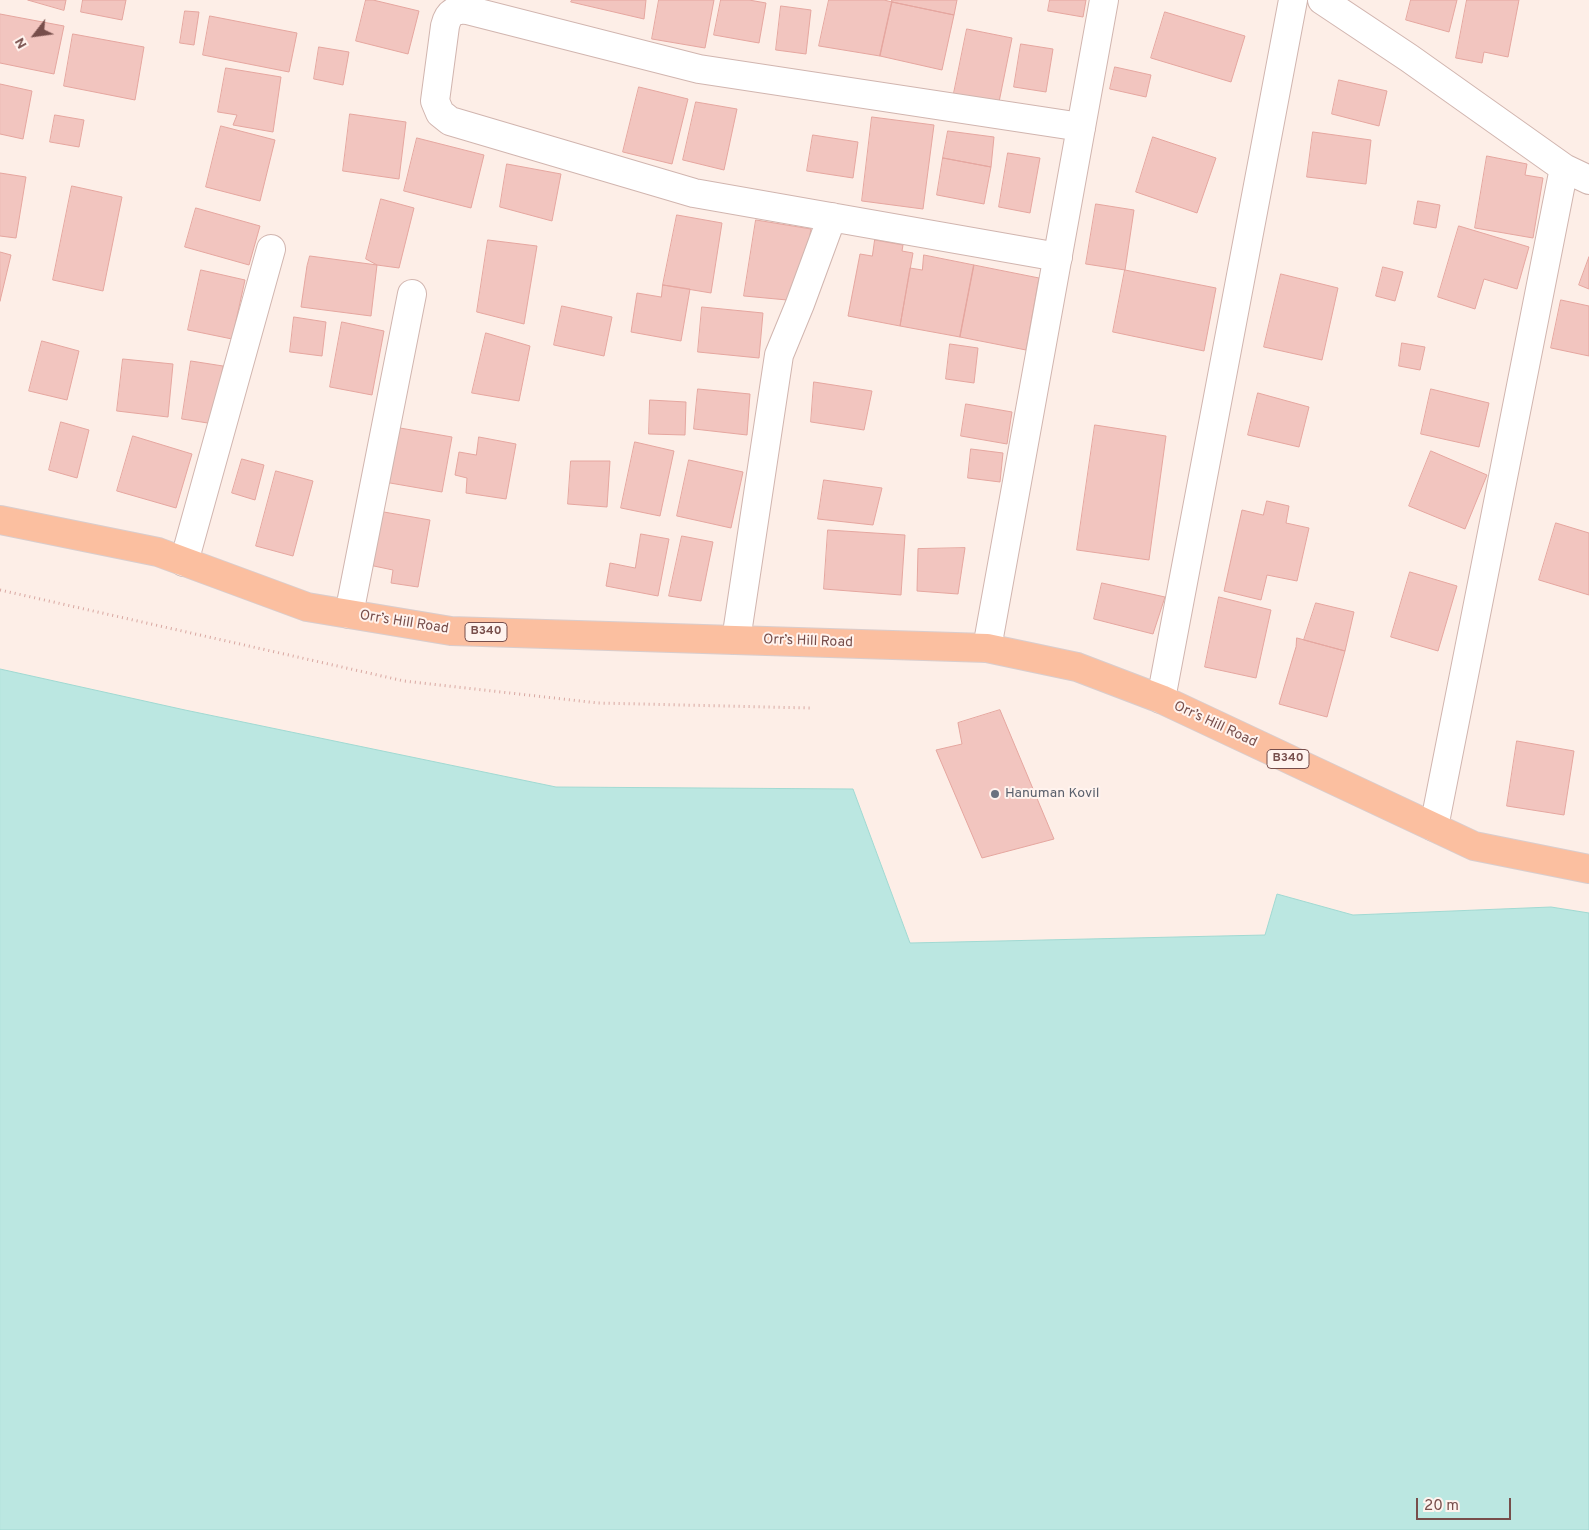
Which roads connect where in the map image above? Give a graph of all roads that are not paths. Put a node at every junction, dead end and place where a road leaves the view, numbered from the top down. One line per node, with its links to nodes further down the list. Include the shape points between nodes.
1 (1104, 0): 4 (street)
2 (1293, 0): 16 (street)
3 (1322, 0): 5 (street)
4 (1081, 127): 7 (street, via 699,69 467,10 451,12 447,19 435,101 440,113 450,121 694,193); 9 (street)
5 (1564, 168): 6 (street); 17 (street)
6 (1589, 180)
7 (832, 217): 9 (street); 14 (street, via 779,355)
8 (271, 249): 12 (street)
9 (1058, 257): 15 (street)
10 (412, 294): 13 (street)
11 (0, 520): 12 (main road, Orr’s Hill Road / B340, via 158,552)
12 (184, 562): 13 (main road, Orr’s Hill Road / B340, via 307,607)
13 (349, 614): 14 (main road, Orr’s Hill Road / B340, via 451,631)
14 (736, 640): 15 (main road, Orr’s Hill Road / B340)
15 (987, 648): 16 (main road, Orr’s Hill Road / B340, via 1077,667)
16 (1161, 699): 17 (main road, Orr’s Hill Road / B340)
17 (1434, 827): 18 (main road, Orr’s Hill Road / B340, via 1474,846)
18 (1589, 869)

